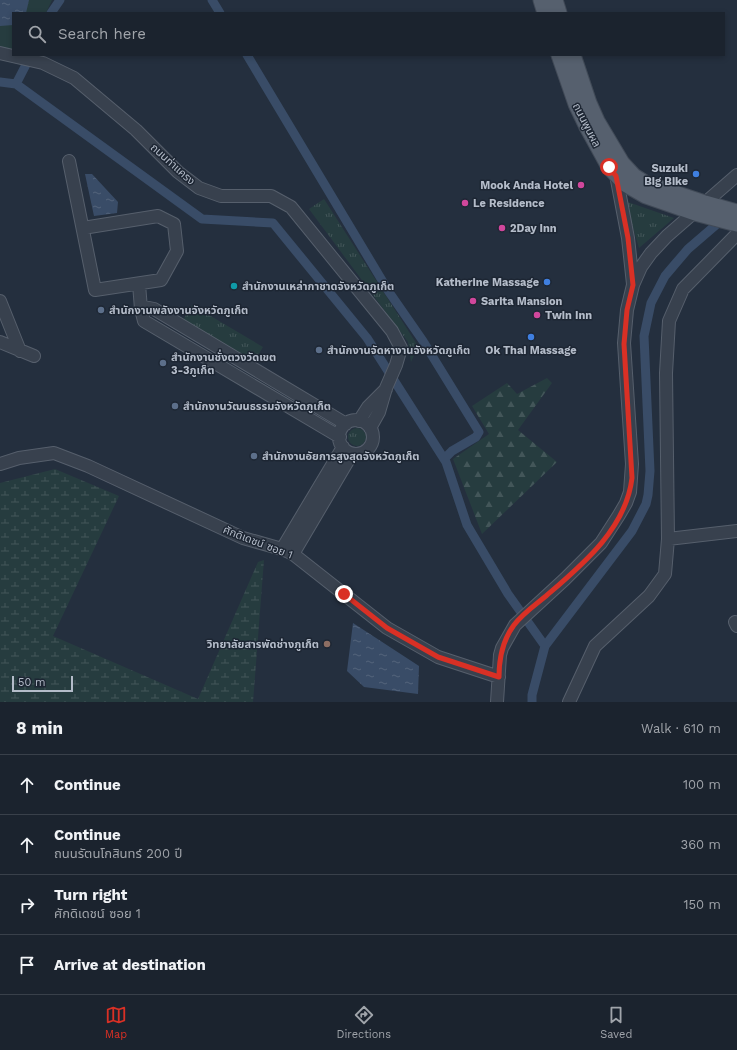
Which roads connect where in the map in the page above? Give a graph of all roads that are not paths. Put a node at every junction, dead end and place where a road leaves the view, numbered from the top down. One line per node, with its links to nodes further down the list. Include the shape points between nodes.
1 (541, 0): 3 (main road)
2 (555, 0): 4 (main road)
3 (545, 12)
4 (559, 12)
5 (13, 56): 28 (street, ถนนท่าแครง, via 43,63 74,78 199,188 221,196 271,196 291,207 392,331 401,348)
6 (559, 56): 10 (main road, ถนนพูนผล, via 576,104)
7 (573, 56): 11 (main road, ถนนพูนผล, via 597,122 626,168 645,183)
8 (69, 161): 14 (street)
9 (737, 175): 11 (street)
10 (616, 176): 11 (main road, ถนนพูนผล, via 636,191); 17 (street, via 628,238)
11 (706, 210): 12 (main road); 13 (main road); 17 (street, via 667,236 641,267)
12 (737, 212)
13 (737, 224)
14 (83, 228): 16 (street, via 96,290); 16 (street, via 158,216 174,224 177,251 161,280)
15 (737, 234): 36 (street, via 682,289 669,321 666,373)
16 (139, 284): 19 (street)
17 (633, 285): 38 (street, via 627,310 624,344 632,464 630,492 619,516 601,543 514,625 502,648)
18 (0, 301): 23 (street)
19 (140, 309): 20 (street, via 154,309); 21 (street, via 144,321)
20 (180, 325): 21 (street); 25 (street)
21 (173, 337): 26 (street)
22 (0, 342): 23 (street)
23 (20, 351): 24 (street)
24 (34, 356)
25 (234, 357): 26 (street); 27 (street)
26 (227, 369): 29 (street)
27 (286, 388): 29 (street); 31 (street)
28 (386, 388): 30 (street, ถนนท่าแครง, via 368,406); 32 (street, ถนนท่าแครง, via 379,412)
29 (279, 401): 33 (street)
30 (359, 420): 31 (street); 32 (street)
31 (346, 424): 33 (street, via 342,429)
32 (370, 428): 33 (street, via 372,444 365,452 358,454)
33 (345, 446): 37 (street)
34 (0, 464): 37 (street, ศักดิเดชน์ ซอย 1, via 19,458 54,453 88,466 243,538)
35 (737, 531): 36 (street)
36 (668, 539): 40 (street, via 665,574 649,596 595,646)
37 (288, 551): 38 (street, ศักดิเดชน์ ซอย 1, via 387,628 438,657)
38 (499, 677): 39 (street)
39 (497, 702)
40 (569, 702)

